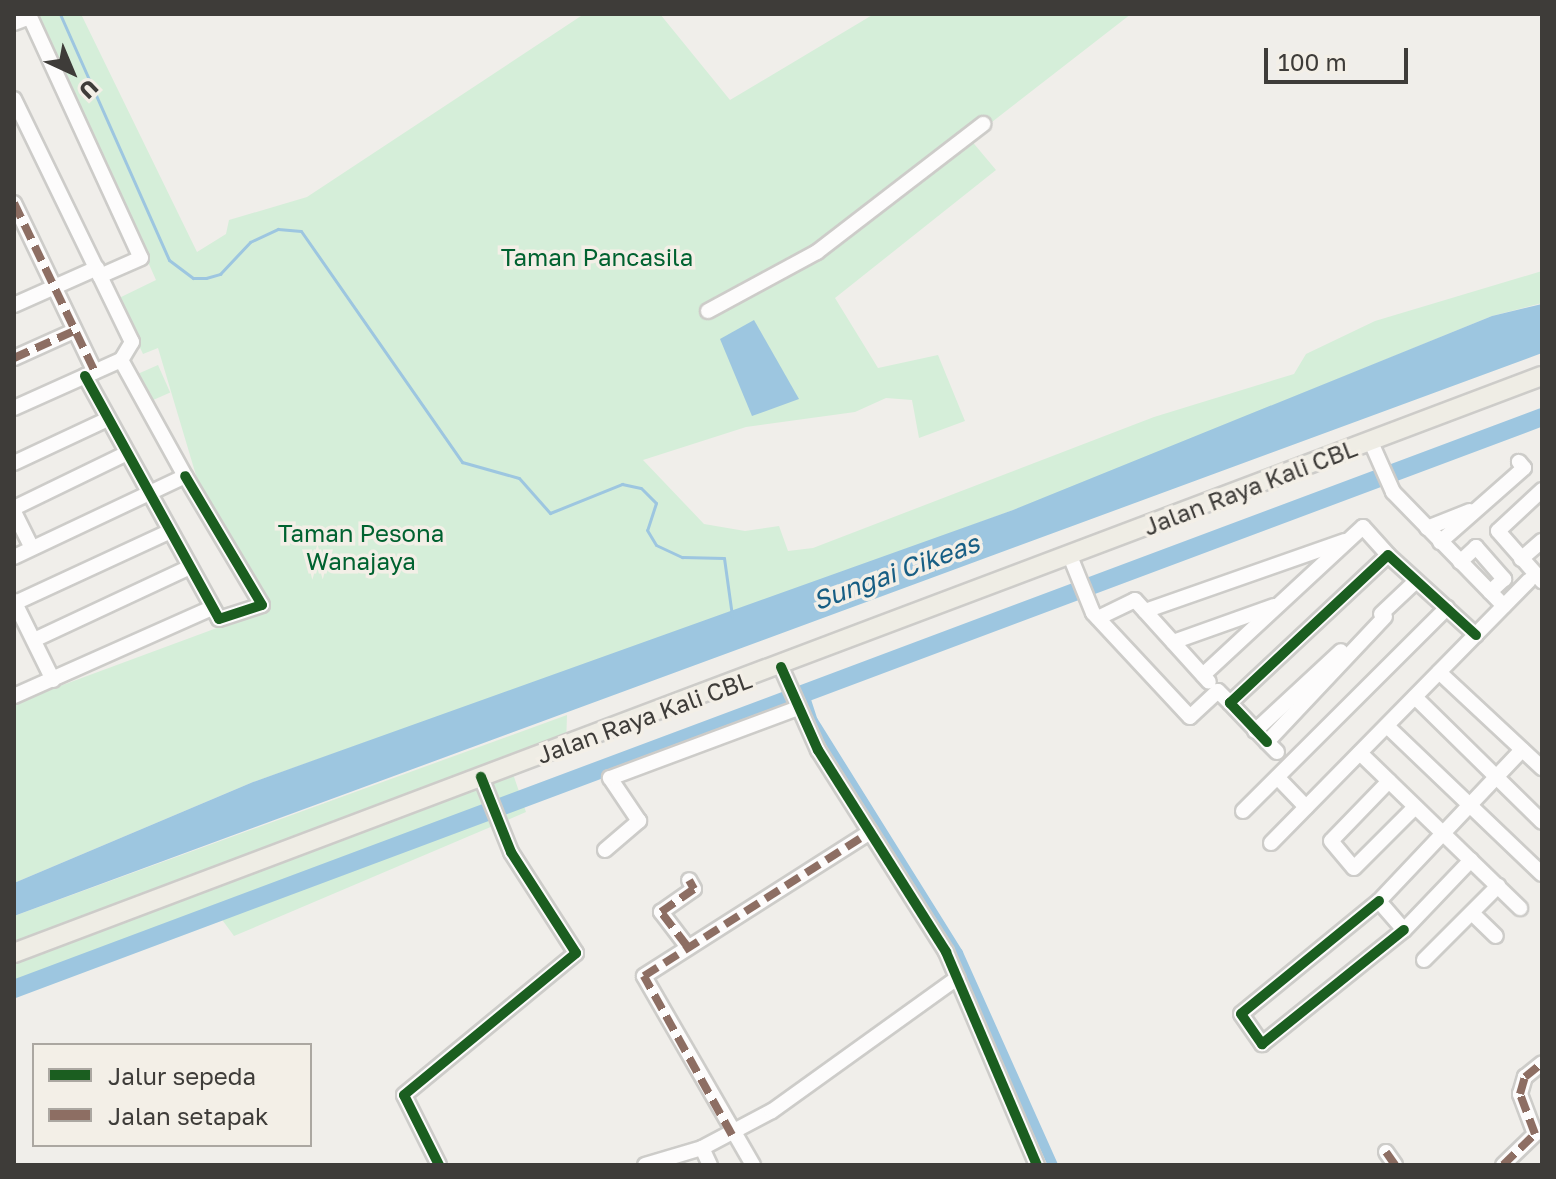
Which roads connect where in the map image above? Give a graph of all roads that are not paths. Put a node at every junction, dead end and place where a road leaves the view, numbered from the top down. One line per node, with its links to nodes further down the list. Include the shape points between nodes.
1 (14, 23): 5 (street, via 30,17 141,258)
2 (16, 108): 5 (street)
3 (983, 124): 8 (street, via 817,252)
4 (14, 203): 6 (street)
5 (98, 272): 6 (street); 11 (street, via 132,342)
6 (53, 286): 7 (street); 9 (street)
7 (14, 305)
8 (708, 311)
9 (74, 331): 10 (street); 12 (street)
10 (14, 358)
11 (121, 360): 12 (street); 20 (street)
12 (90, 374): 14 (street); 15 (street)
13 (1542, 376): 16 (main road, Jalan Raya Kali CBL)
14 (14, 408)
15 (106, 420): 17 (street); 19 (street)
16 (1370, 440): 25 (street, via 1393,492); 32 (main road, Jalan Raya Kali CBL)
17 (125, 454): 22 (street); 24 (street)
18 (1519, 462): 23 (street, via 1524,468)
19 (14, 463)
20 (185, 476): 22 (street); 43 (street, via 262,605 219,619)
21 (1542, 490): 34 (street, via 1498,531)
22 (148, 493): 26 (street); 30 (street)
23 (1482, 507): 25 (street); 29 (street)
24 (14, 510): 30 (street)
25 (1427, 528): 29 (street)
26 (169, 532): 36 (street); 40 (street)
27 (1351, 539): 31 (street, via 1363,527); 41 (street); 45 (street)
28 (1542, 541): 34 (street)
29 (1440, 542): 35 (street)
30 (32, 548): 33 (street)
31 (1388, 555): 38 (street); 58 (street)
32 (1070, 556): 47 (street); 51 (main road, Jalan Raya Kali CBL)
33 (14, 557)
34 (1521, 559): 37 (street)
35 (1460, 562): 39 (street); 39 (street, via 1476,547 1504,579)
36 (190, 567): 43 (street); 49 (street)
37 (1536, 580): 42 (street)
38 (1414, 583): 44 (street); 46 (street)
39 (1490, 592): 42 (street)
40 (14, 602): 49 (street)
41 (1282, 603): 50 (street); 53 (street)
42 (1504, 606): 48 (street)
43 (212, 608): 54 (street)
44 (1447, 608): 48 (street); 67 (street)
45 (1145, 611): 47 (street, via 1135,600); 50 (street)
46 (1381, 614): 61 (street); 61 (street, via 1272,747)
47 (1098, 618): 55 (street, via 1190,717)
48 (1476, 635): 52 (street)
49 (34, 640): 54 (street)
50 (1173, 642): 53 (street)
51 (781, 667): 59 (street); 65 (main road, Jalan Raya Kali CBL)
52 (1439, 672): 57 (street); 62 (street)
53 (1203, 675): 55 (street)
54 (53, 680): 56 (street)
55 (1218, 691): 58 (street)
56 (14, 696)
57 (1415, 697): 60 (street); 66 (street)
58 (1230, 703): 61 (street)
59 (795, 708): 74 (street); 77 (street, via 610,778 639,821)
60 (1387, 726): 63 (street); 69 (street)
61 (1255, 731)
62 (1522, 750): 64 (street); 66 (street)
63 (1360, 753): 68 (street); 70 (street)
64 (1542, 768)
65 (481, 777): 88 (main road, Jalan Raya Kali CBL); 95 (street, via 501,826 576,953 404,1095)
66 (1496, 778): 69 (street); 73 (street)
67 (1279, 779): 70 (street); 72 (street)
68 (1389, 781): 71 (street); 71 (street, via 1332,839 1354,868)
69 (1469, 805): 75 (street); 79 (street)
70 (1306, 807): 76 (street)
71 (1415, 807): 75 (street)
72 (1243, 811)
73 (1542, 822)
74 (870, 832): 87 (street); 90 (street)
75 (1444, 833): 78 (street); 82 (street)
76 (1271, 843)
77 (605, 850)
78 (1471, 860): 81 (street); 85 (street)
79 (1542, 874)
80 (689, 880): 87 (street, via 694,889 661,912)
81 (1498, 886): 83 (street); 84 (street)
82 (1379, 901): 85 (street); 85 (street, via 1241,1014 1262,1044)
83 (1520, 908)
84 (1472, 913): 86 (street); 89 (street)
85 (1404, 930)
86 (1496, 936)
87 (687, 946): 92 (street, via 647,971 644,985)
88 (14, 953)
89 (1424, 960)
90 (957, 978): 92 (street); 99 (street)
91 (1542, 1063): 101 (street, via 1525,1077 1520,1094 1535,1134)
92 (732, 1135): 93 (street); 98 (street)
93 (702, 1148): 96 (street); 97 (street)
94 (1386, 1152): 100 (street)
95 (439, 1165)
96 (645, 1165)
97 (710, 1165)
98 (753, 1165)
99 (1037, 1165)
100 (1395, 1165)
101 (1503, 1165)

